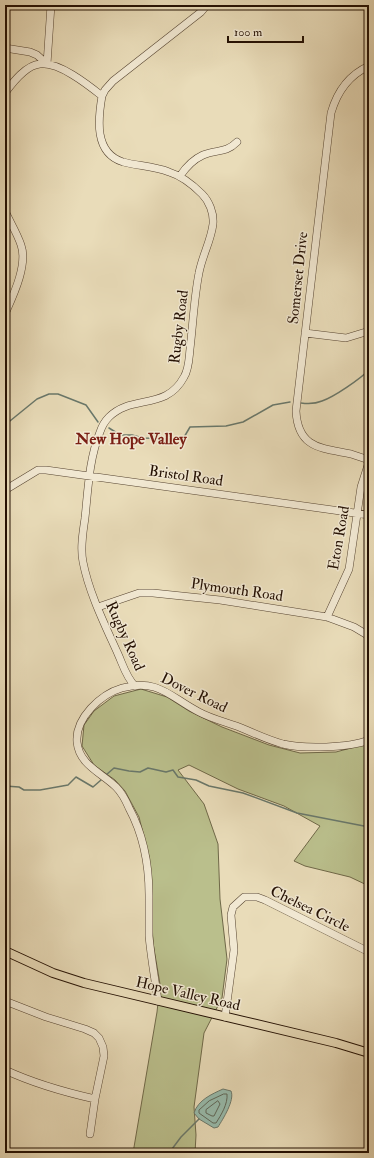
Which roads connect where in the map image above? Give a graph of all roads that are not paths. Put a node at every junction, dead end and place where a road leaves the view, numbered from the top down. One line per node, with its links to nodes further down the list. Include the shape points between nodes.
1 (51, 5): 4 (street)
2 (207, 5): 7 (street, via 113,81)
3 (5, 48): 4 (street, via 30,52)
4 (47, 64): 6 (street, via 28,69); 7 (street, via 79,79)
5 (369, 66): 13 (street, Somerset Drive, via 346,83 338,94 331,113)
6 (5, 93)
7 (102, 96): 9 (street, Rugby Road, via 99,127 102,144 107,152 119,160)
8 (237, 142): 9 (street, via 231,148 194,160)
9 (180, 176): 15 (street, Rugby Road, via 188,180 204,196 213,218 210,238 199,273 186,374 177,389 168,395 128,406 111,415 99,433)
10 (5, 211): 11 (street, via 21,244 23,255 19,276)
11 (5, 314)
12 (369, 331): 13 (street, via 346,338)
13 (305, 333): 14 (street, Somerset Drive, via 296,406 300,431 311,443 320,448)
14 (369, 461): 17 (street, Eton Road)
15 (90, 476): 16 (street, Bristol Road, via 38,470); 17 (street, Bristol Road); 19 (street, Rugby Road, via 82,553 89,586)
16 (5, 490)
17 (357, 513): 18 (street, Bristol Road); 20 (street, Eton Road, via 349,569)
18 (369, 515)
19 (98, 607): 20 (street, Plymouth Road, via 134,594 154,593); 22 (street, Rugby Road, via 130,681)
20 (327, 616): 21 (street, Plymouth Road)
21 (369, 636)
22 (135, 686): 23 (street, Dover Road, via 161,689 211,718 294,746 333,746); 27 (street, Dover Road, via 112,692 99,700 80,725 77,743 81,755 93,770 121,793 130,809 144,849 149,888 150,946)
23 (369, 740)
24 (5, 951): 27 (main road, Hope Valley Road, via 64,977)
25 (369, 952): 28 (street, Chelsea Circle, via 265,900 257,897 244,898 234,907 231,915 234,958)
26 (5, 1001): 31 (street, via 85,1029 99,1038 104,1047 104,1056)
27 (158, 1001): 28 (main road, Hope Valley Road)
28 (225, 1017): 29 (main road, Hope Valley Road)
29 (369, 1053)
30 (5, 1070): 31 (street, via 35,1082)
31 (95, 1099): 32 (street)
32 (90, 1134)

